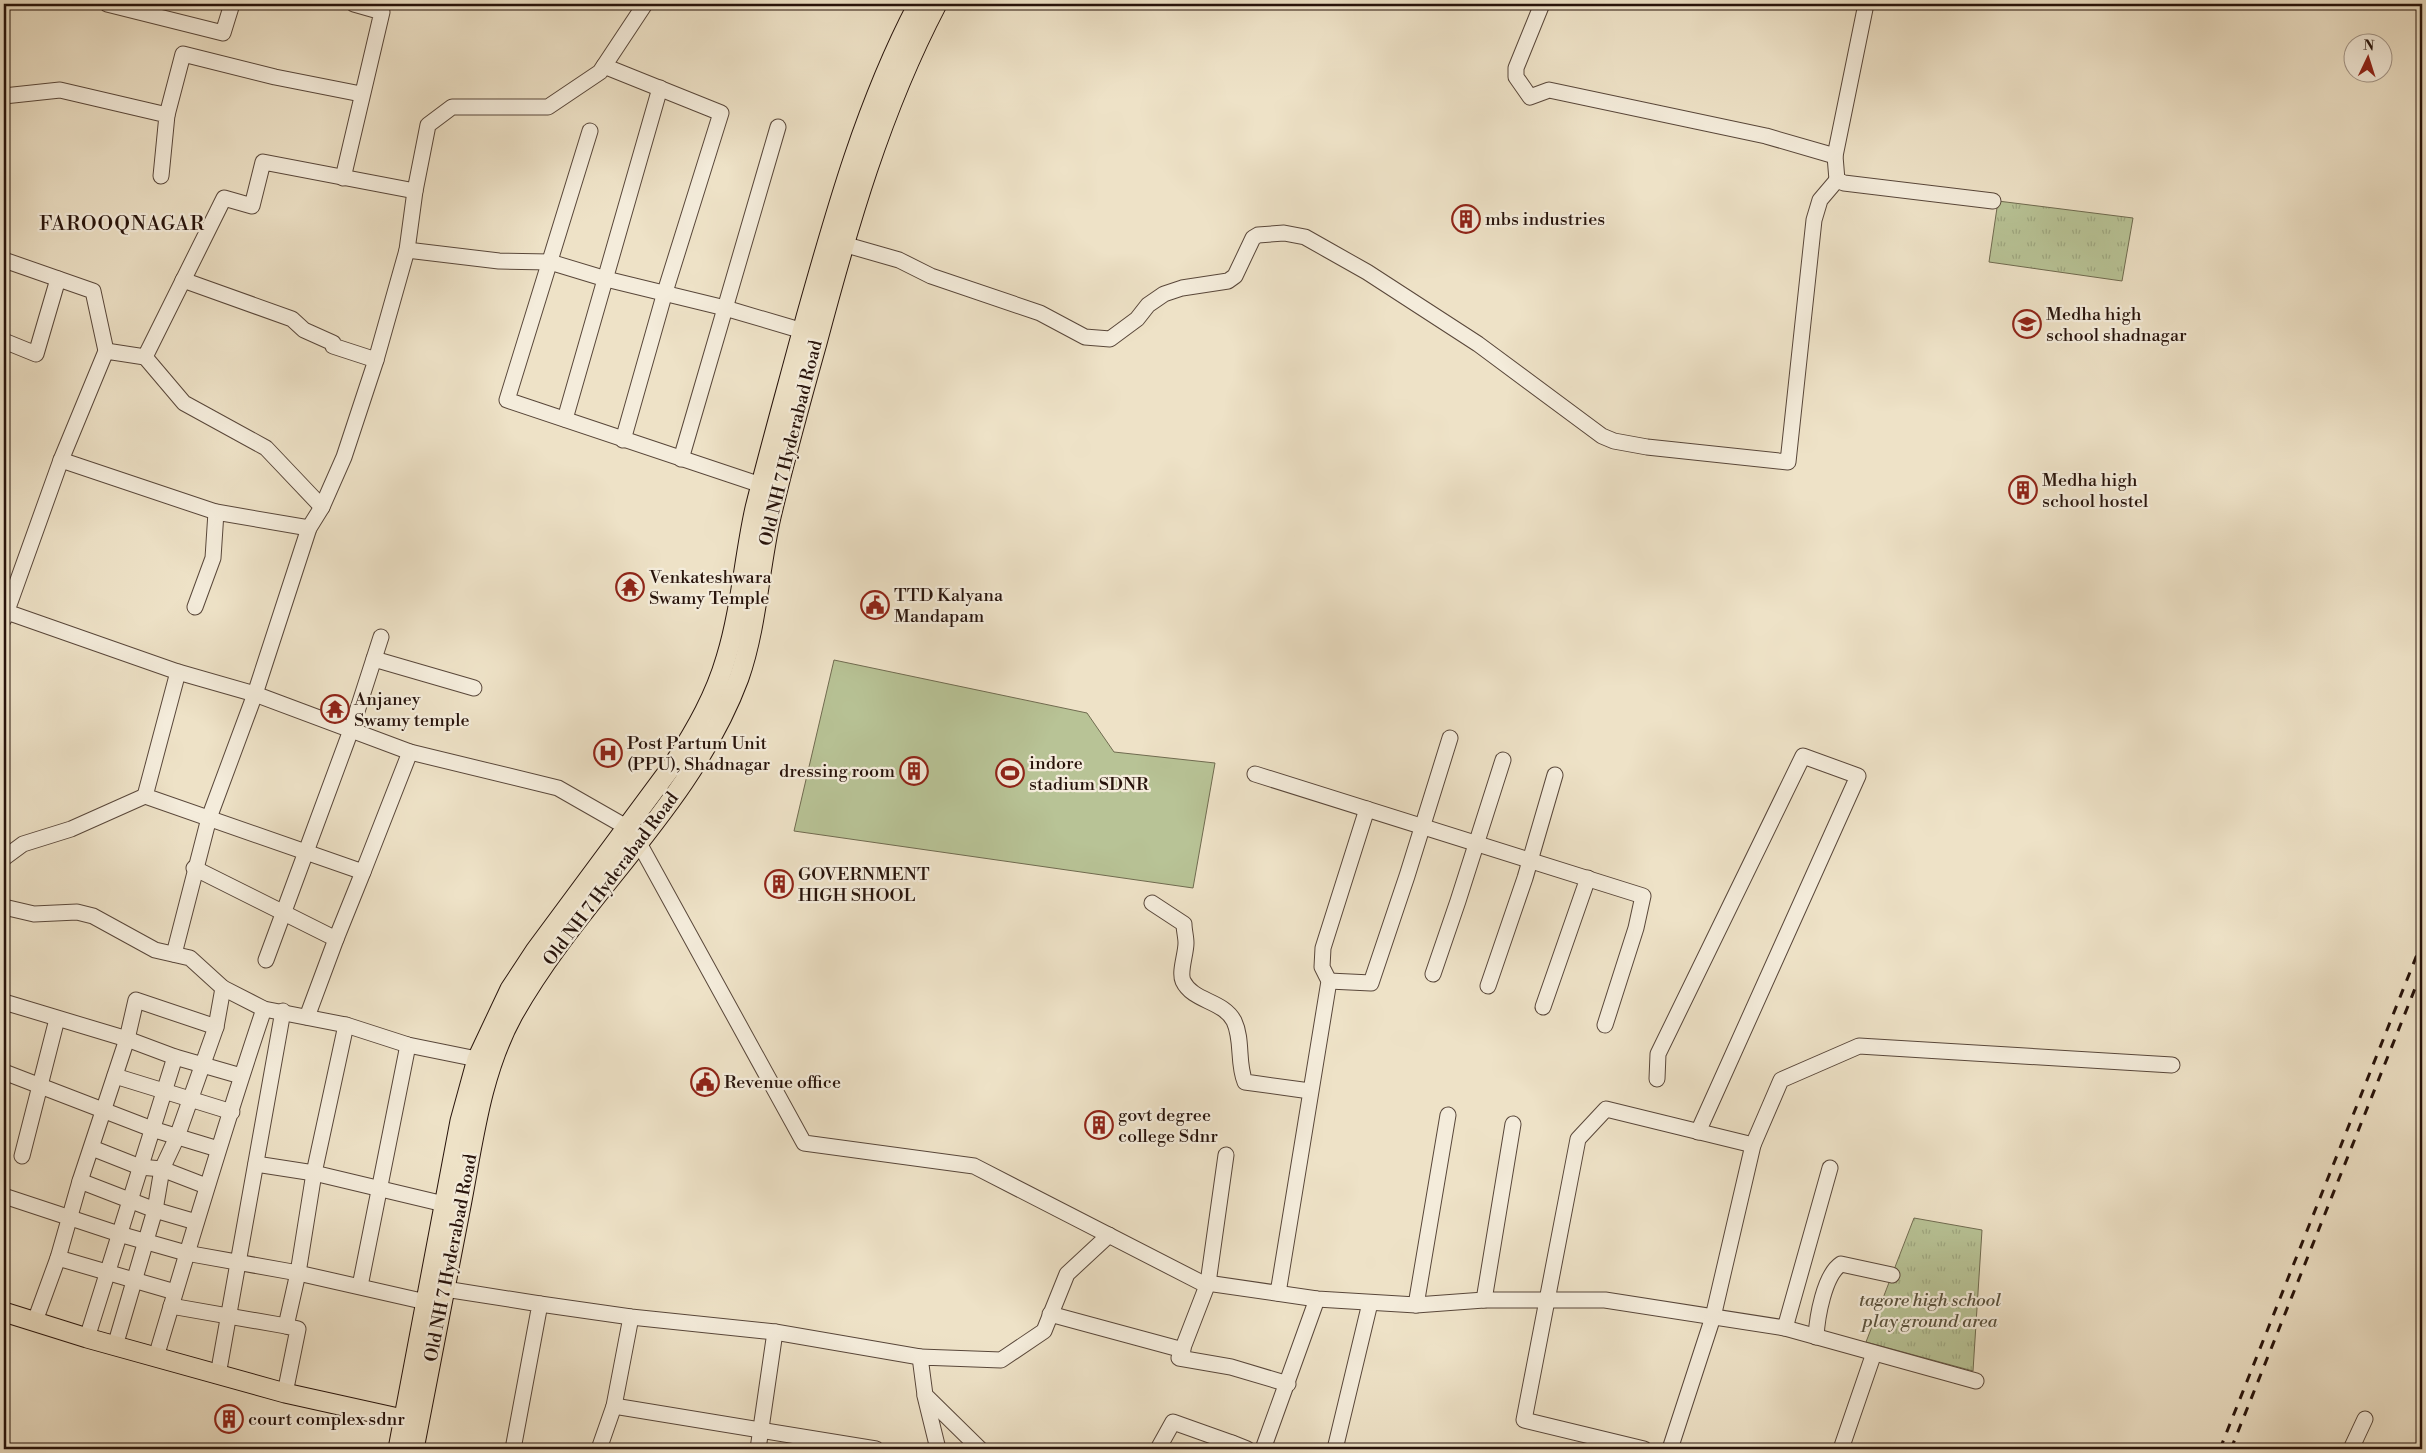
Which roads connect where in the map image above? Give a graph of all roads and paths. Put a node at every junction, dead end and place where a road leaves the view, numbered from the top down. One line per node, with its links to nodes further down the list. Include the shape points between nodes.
1 (107, 4): 2 (street, via 223,33)
2 (232, 4)
3 (354, 4): 11 (street, via 382,12)
4 (644, 4): 9 (street)
5 (918, 4): 31 (main road, Old NH 7 Hyderabad Road, via 889,63 868,117 828,240)
6 (937, 4): 22 (main road, Old NH 7 Hyderabad Road, via 882,126)
7 (1542, 4): 16 (street, via 1516,68 1516,77 1530,97 1549,90 1766,136)
8 (1866, 4): 16 (street)
9 (604, 66): 10 (street); 20 (street, via 548,107 452,107 428,125)
10 (660, 88): 27 (street); 29 (street, via 721,112)
11 (361, 94): 13 (street, via 183,54); 18 (street)
12 (4, 96): 13 (street, via 60,90)
13 (167, 115): 17 (street)
14 (778, 127): 30 (street)
15 (590, 131): 25 (street)
16 (1835, 156): 19 (street)
17 (161, 176)
18 (343, 178): 20 (street); 28 (street, via 263,162 252,206 224,198)
19 (1837, 180): 21 (street); 22 (street, via 1820,200 1814,220 1788,462 1647,446 1602,436 1470,339 1367,272 1305,237 1270,234 1253,238 1235,276 1228,281 1164,294 1110,339 1085,337 1040,313 931,276 899,260)
20 (415, 191): 23 (street)
21 (1993, 201)
22 (843, 244): 61 (main road, Old NH 7 Hyderabad Road, via 773,508 741,673 692,770)
23 (407, 250): 25 (street, via 498,261); 35 (street)
24 (4, 260): 26 (street)
25 (550, 262): 27 (street); 36 (street, via 507,400)
26 (58, 279): 32 (street, via 36,354); 33 (street, via 93,290)
27 (606, 279): 29 (street); 36 (street)
28 (183, 280): 34 (street); 35 (street, via 292,319 304,330 333,346)
29 (665, 292): 30 (street); 37 (street)
30 (725, 308): 31 (street); 38 (street)
31 (803, 331): 40 (main road, Old NH 7 Hyderabad Road)
32 (4, 341)
33 (106, 351): 34 (street); 39 (street)
34 (145, 357): 41 (street, via 184,403 266,448)
35 (376, 360): 41 (street, via 344,457)
36 (565, 419): 37 (street)
37 (623, 440): 38 (street)
38 (681, 459): 40 (street)
39 (61, 460): 42 (street); 45 (street)
40 (761, 484): 61 (main road, Old NH 7 Hyderabad Road, via 726,658 713,696)
41 (322, 507): 43 (street)
42 (216, 512): 43 (street); 44 (street, via 213,558)
43 (309, 528): 50 (street)
44 (195, 607)
45 (5, 614): 48 (street)
46 (381, 637): 47 (street)
47 (374, 659): 49 (street); 51 (street)
48 (178, 672): 50 (street); 57 (street)
49 (474, 688)
50 (255, 694): 51 (street); 59 (street)
51 (351, 730): 53 (street); 63 (street)
52 (1450, 738): 60 (street)
53 (410, 752): 61 (street, via 558,788); 67 (street)
54 (1502, 760): 62 (street)
55 (1255, 774): 58 (street)
56 (1555, 775): 65 (street)
57 (145, 796): 59 (street); 64 (street, via 71,829 23,844)
58 (1367, 809): 60 (street); 76 (street, via 1324,948 1322,967)
59 (208, 818): 63 (street); 66 (street)
60 (1422, 826): 62 (street); 76 (street, via 1370,982)
61 (634, 835): 91 (main road, Old NH 7 Hyderabad Road, via 535,951 510,989); 129 (street, via 804,1143 974,1166); 140 (main road, Old NH 7 Hyderabad Road, via 536,978 512,1018 496,1054 478,1120)
62 (1476, 843): 65 (street); 75 (street)
63 (305, 852): 67 (street); 71 (street)
64 (4, 858)
65 (1530, 860): 68 (street); 77 (street)
66 (194, 868): 71 (street); 73 (street)
67 (363, 872): 72 (street)
68 (1588, 878): 80 (street); 86 (street, via 1642,896 1636,928)
69 (1152, 903): 100 (street, via 1184,924 1186,943 1182,980 1190,991 1220,1006 1234,1021 1245,1082)
70 (4, 907): 73 (street, via 34,914 77,912 93,916 155,950)
71 (284, 913): 72 (street); 74 (street)
72 (336, 939): 83 (street)
73 (174, 954): 78 (street, via 190,958)
74 (266, 960)
75 (1433, 974)
76 (1329, 982): 100 (street)
77 (1488, 986)
78 (223, 988): 81 (street); 87 (street)
79 (4, 1002): 84 (street)
80 (1543, 1007)
81 (264, 1009): 82 (street); 96 (street)
82 (283, 1011): 83 (street); 114 (street)
83 (307, 1017): 85 (street)
84 (57, 1019): 88 (street); 98 (street)
85 (346, 1025): 89 (street); 118 (street)
86 (1605, 1025)
87 (216, 1027): 88 (street, via 136,1000); 92 (street)
88 (127, 1039): 90 (street); 95 (street)
89 (408, 1045): 91 (street); 121 (street)
90 (175, 1057): 92 (street); 99 (street)
91 (477, 1059): 124 (main road, Old NH 7 Hyderabad Road, via 460,1121)
92 (202, 1065): 96 (street); 101 (street)
93 (2172, 1065): 109 (street, via 1859,1046 1781,1080)
94 (4, 1072): 98 (street)
95 (115, 1076): 99 (street); 102 (street)
96 (241, 1076): 103 (street)
97 (1657, 1080): 107 (street, via 1658,1054 1803,756 1858,776)
98 (38, 1086): 102 (street); 113 (street)
99 (164, 1091): 101 (street); 106 (street)
100 (1310, 1091): 141 (street)
101 (190, 1099): 103 (street); 108 (street)
102 (104, 1111): 106 (street); 110 (street)
103 (232, 1112): 111 (street)
104 (1448, 1115): 149 (street)
105 (1513, 1124): 145 (street)
106 (152, 1129): 108 (street); 115 (street)
107 (1698, 1132): 109 (street); 144 (street, via 1606,1109 1578,1138)
108 (177, 1136): 111 (street); 117 (street)
109 (1753, 1145): 154 (street)
110 (92, 1148): 115 (street); 119 (street)
111 (218, 1149): 120 (street)
112 (1226, 1155): 138 (street)
113 (22, 1156)
114 (256, 1164): 118 (street); 133 (street)
115 (140, 1167): 117 (street); 123 (street)
116 (1830, 1168): 157 (street)
117 (162, 1169): 120 (street); 125 (street)
118 (314, 1174): 121 (street); 135 (street)
119 (80, 1181): 123 (street); 126 (street)
120 (206, 1186): 127 (street)
121 (380, 1190): 124 (street); 139 (street)
122 (4, 1196): 126 (street)
123 (131, 1199): 125 (street); 128 (street)
124 (444, 1204): 146 (main road, Old NH 7 Hyderabad Road)
125 (155, 1210): 127 (street); 130 (street)
126 (70, 1218): 128 (street); 132 (street)
127 (196, 1222): 131 (street)
128 (119, 1234): 130 (street); 134 (street)
129 (1109, 1235): 138 (street, via 1200,1282); 152 (street, via 1067,1274)
130 (145, 1242): 131 (street); 137 (street)
131 (186, 1253): 133 (street); 142 (street)
132 (58, 1258): 134 (street); 155 (street)
133 (238, 1263): 135 (street); 151 (street)
134 (107, 1273): 137 (street); 160 (street)
135 (298, 1273): 139 (street); 156 (street)
136 (1892, 1275): 159 (street, via 1840,1264 1835,1268 1817,1321)
137 (134, 1281): 142 (street); 161 (street)
138 (1208, 1283): 141 (street); 162 (street)
139 (360, 1286): 146 (street)
140 (445, 1289): 148 (street); 173 (main road, Old NH 7 Hyderabad Road)
141 (1278, 1293): 143 (street)
142 (173, 1299): 151 (street); 165 (street)
143 (1317, 1299): 147 (street); 168 (street)
144 (1546, 1299): 145 (street); 154 (street, via 1605,1300); 188 (street, via 1524,1420)
145 (1484, 1300): 149 (street)
146 (426, 1302): 173 (main road, Old NH 7 Hyderabad Road)
147 (1370, 1303): 149 (street); 187 (street)
148 (540, 1304): 153 (street); 178 (street)
149 (1416, 1305)
150 (4, 1312): 155 (main road)
151 (228, 1314): 156 (street); 166 (street)
152 (1050, 1314): 162 (street); 164 (street, via 1044,1332 1001,1360)
153 (631, 1317): 158 (street); 171 (street)
154 (1713, 1317): 157 (street); 189 (street)
155 (35, 1321): 160 (main road)
156 (286, 1326): 169 (street, via 298,1329)
157 (1785, 1328): 159 (street)
158 (775, 1332): 164 (street); 174 (street)
159 (1816, 1337): 163 (street)
160 (86, 1338): 161 (main road)
161 (115, 1346): 165 (main road)
162 (1182, 1350): 168 (street, via 1180,1358 1231,1367)
163 (1874, 1353): 167 (street); 190 (street)
164 (920, 1356): 170 (street)
165 (156, 1357): 166 (main road)
166 (218, 1375): 169 (main road)
167 (1976, 1381)
168 (1288, 1384): 186 (street)
169 (286, 1393): 173 (main road)
170 (925, 1395): 182 (street); 183 (street)
171 (614, 1406): 174 (street); 179 (street)
172 (2365, 1419): 191 (street)
173 (411, 1422): 176 (main road, Old NH 7 Hyderabad Road); 177 (main road, Old NH 7 Hyderabad Road)
174 (761, 1430): 180 (street); 181 (street)
175 (1231, 1446): 184 (street, via 1173,1422); 185 (street)
176 (398, 1449)
177 (414, 1449)
178 (514, 1449)
179 (599, 1449)
180 (758, 1449)
181 (876, 1449)
182 (938, 1449)
183 (980, 1449)
184 (1158, 1449)
185 (1247, 1449)
186 (1264, 1449)
187 (1335, 1449)
188 (1644, 1449)
189 (1670, 1449)
190 (1840, 1449)
191 (2351, 1449)

